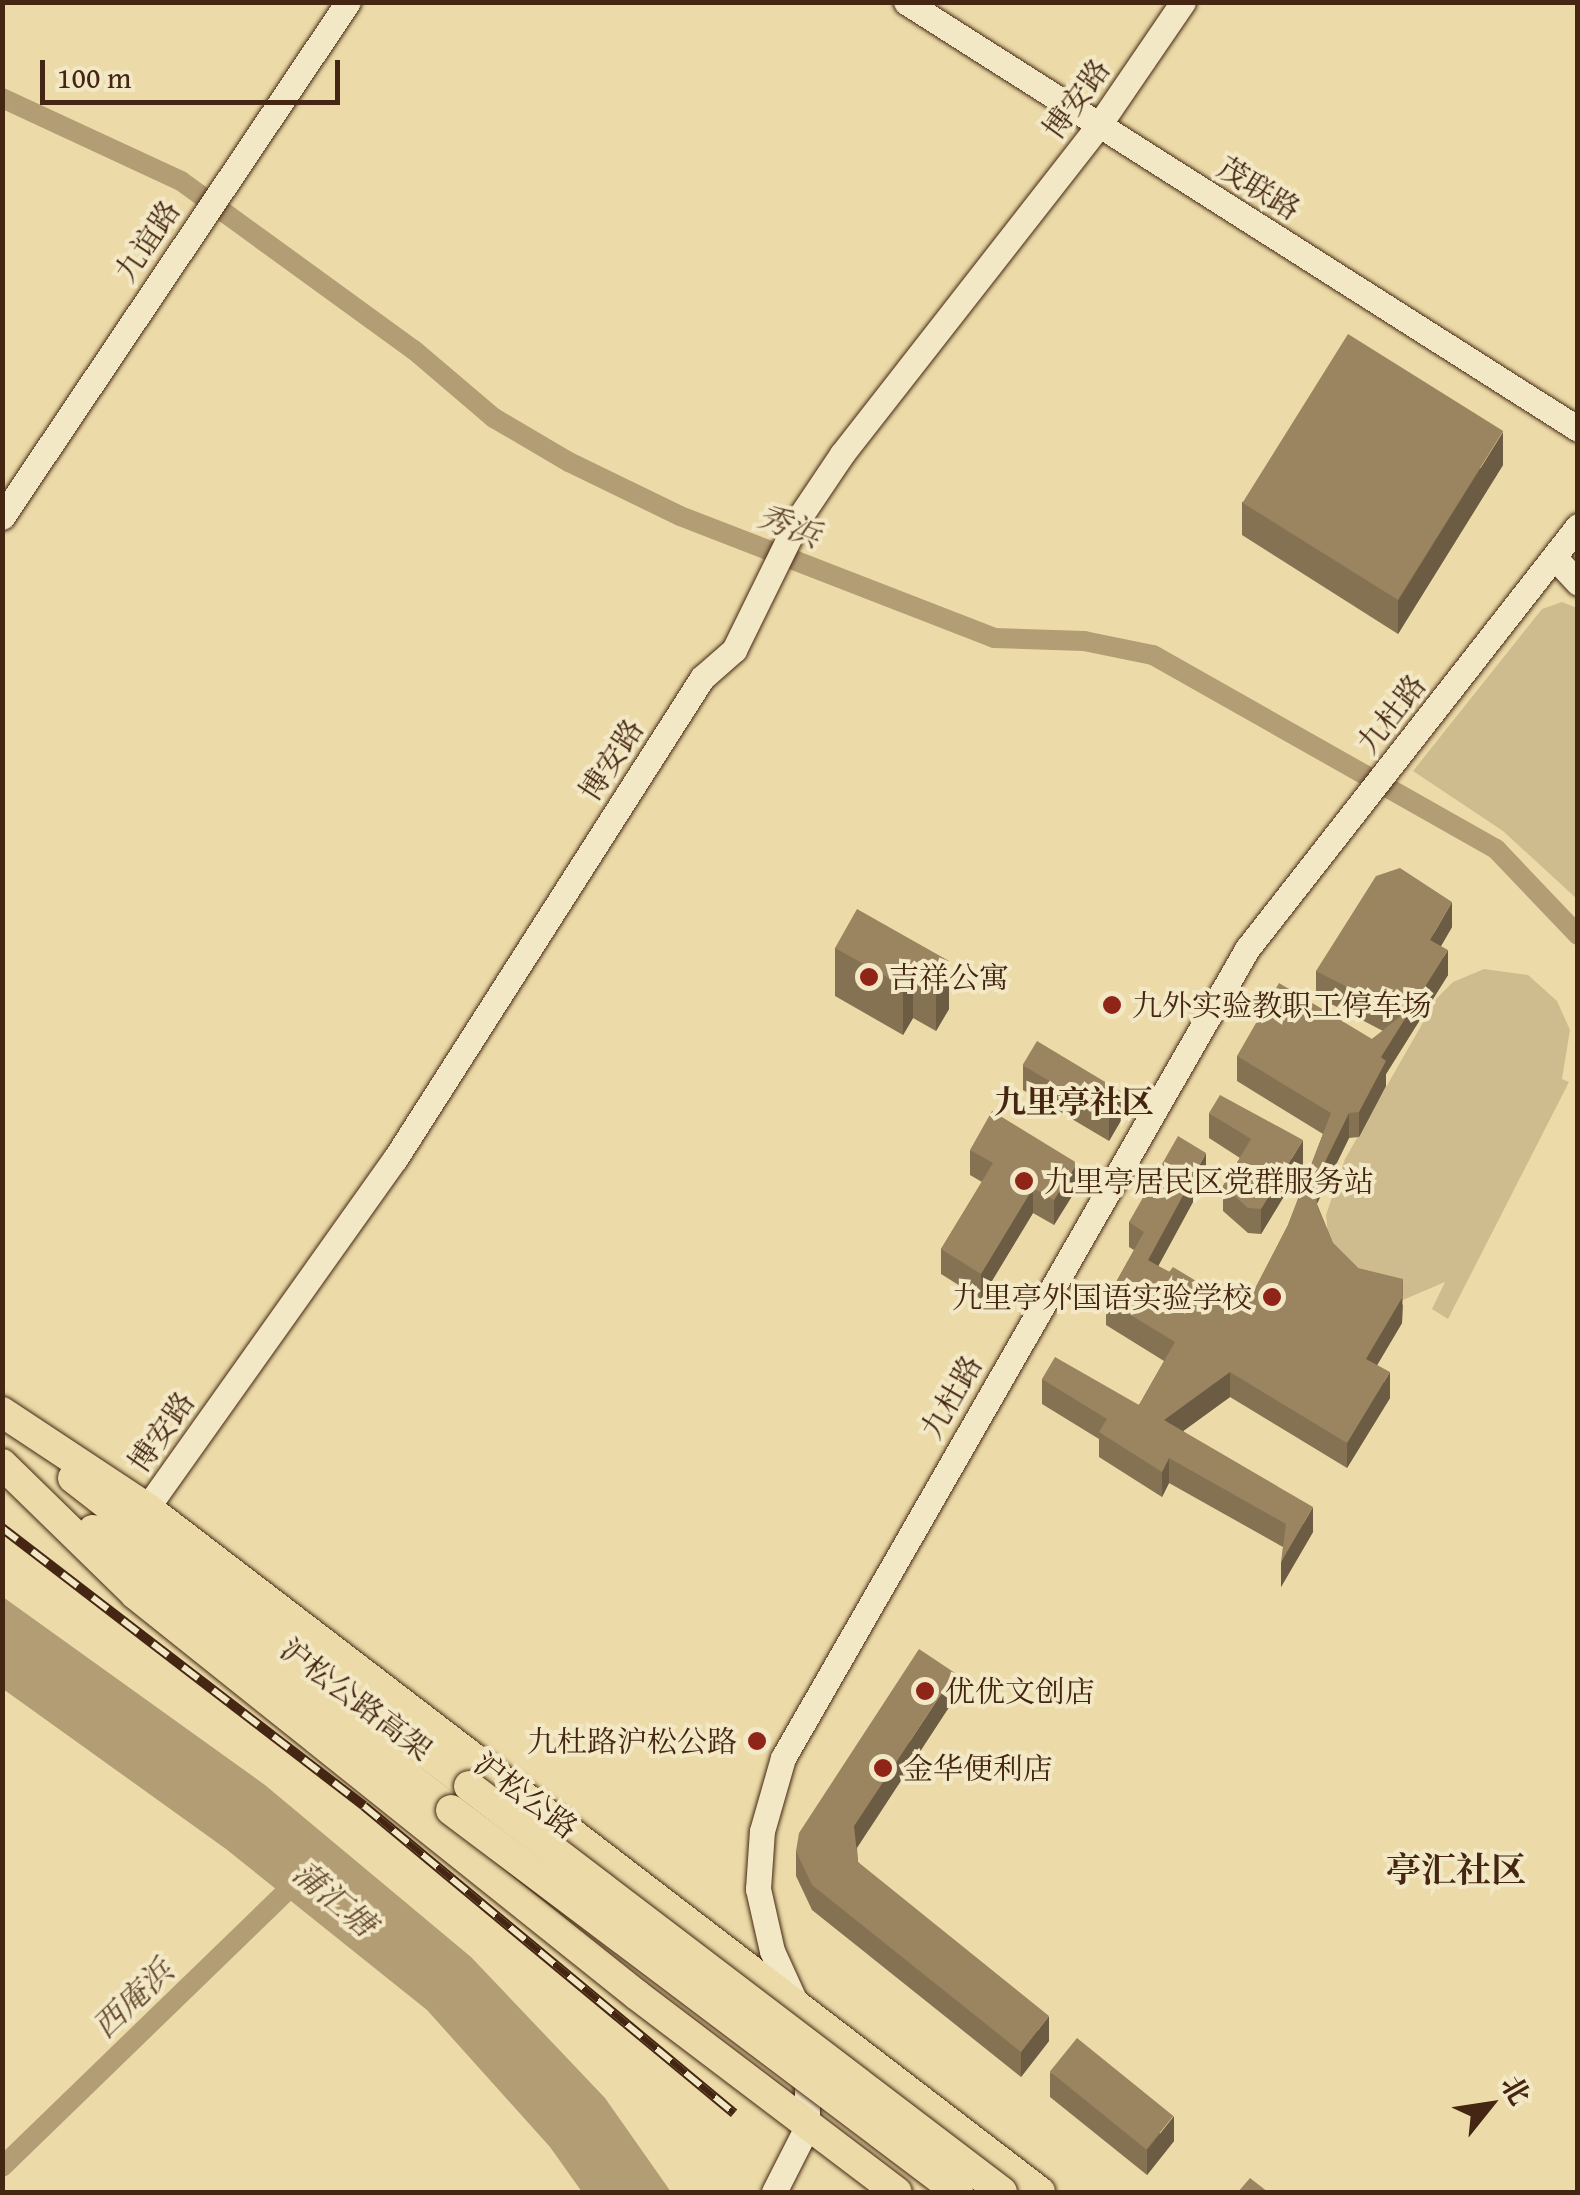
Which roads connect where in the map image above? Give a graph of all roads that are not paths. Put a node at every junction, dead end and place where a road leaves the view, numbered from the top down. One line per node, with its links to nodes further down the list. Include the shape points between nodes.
1 (348, 2): 6 (street, 九谊路)
2 (906, 2): 4 (street, 茂联路)
3 (1183, 2): 4 (street, 博安路)
4 (1100, 125): 5 (street, 茂联路); 12 (street, 博安路, via 799,518 734,650 702,678 395,1159)
5 (1578, 429)
6 (2, 518)
7 (1578, 526): 8 (street, 九杜路)
8 (1555, 558): 9 (street); 14 (street, 九杜路, via 1247,950 783,1758 762,1830 758,1889 772,1951)
9 (1578, 582)
10 (2, 1414): 12 (main road, 沪松公路)
11 (2, 1463): 12 (main road, 沪松公路)
12 (126, 1538): 13 (main road, 沪松公路高架); 14 (main road, 沪松公路); 15 (main road, 沪松公路)
13 (460, 1798): 18 (main road, 沪松公路高架, bridge); 19 (main road, 沪松公路高架, bridge)
14 (796, 2005): 15 (street, 九杜路, via 807,2068); 20 (main road, 沪松公路)
15 (806, 2126): 16 (street); 17 (main road, 沪松公路)
16 (774, 2192)
17 (897, 2192)
18 (958, 2192)
19 (1002, 2192)
20 (1040, 2192)

